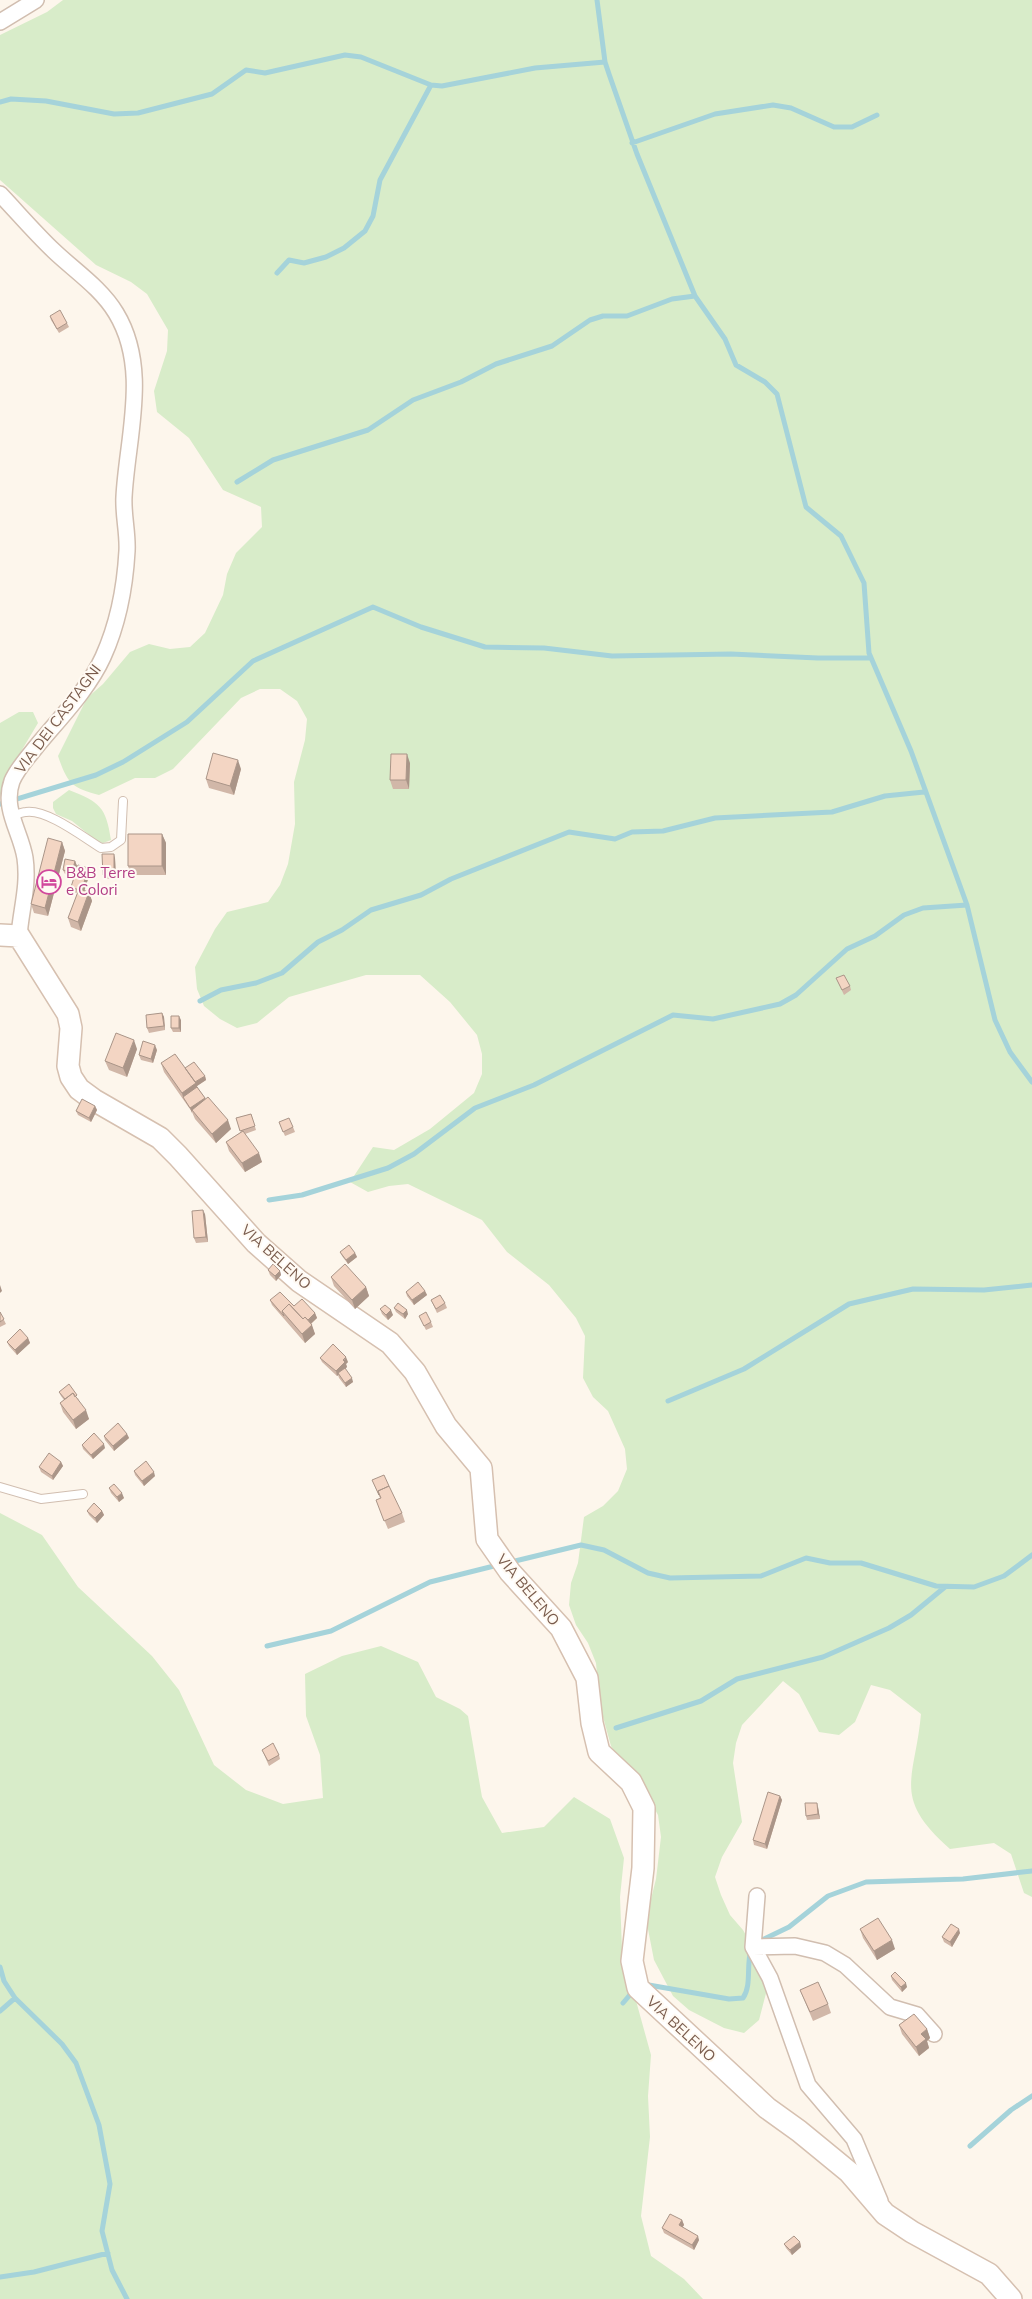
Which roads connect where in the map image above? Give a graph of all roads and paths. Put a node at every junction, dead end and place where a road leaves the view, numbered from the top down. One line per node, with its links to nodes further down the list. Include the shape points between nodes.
1 (36, 0): 2 (street)
2 (0, 22)
3 (0, 194): 5 (street, VIA DEI CASTAGNI, via 54,251 104,296 126,333 134,377 134,411 124,498 127,550 115,625 103,658 86,685 12,781 9,797)
4 (122, 801): 5 (lane, via 121,840 111,847 101,848 41,814 26,812)
5 (11, 817): 6 (street, VIA DEI CASTAGNI, via 24,856 26,888)
6 (9, 936): 12 (street, VIA BELENO, via 68,1014 72,1028 68,1066 79,1089 160,1138 256,1243 299,1281 390,1343 415,1372 446,1426 481,1468 487,1539 510,1572 561,1628 587,1678 599,1752 631,1782 644,1808 643,1868 632,1961 638,1988 766,2108 849,2172)
7 (0, 1487): 8 (lane, via 41,1499)
8 (83, 1494)
9 (757, 1896): 10 (street)
10 (753, 1947): 11 (street, via 795,1946 825,1953 846,1965 890,2007 917,2014); 12 (street, via 770,1978 808,2085 854,2139)
11 (934, 2034)
12 (885, 2214): 13 (street, VIA BELENO, via 989,2274 1010,2294)
13 (1011, 2299)

